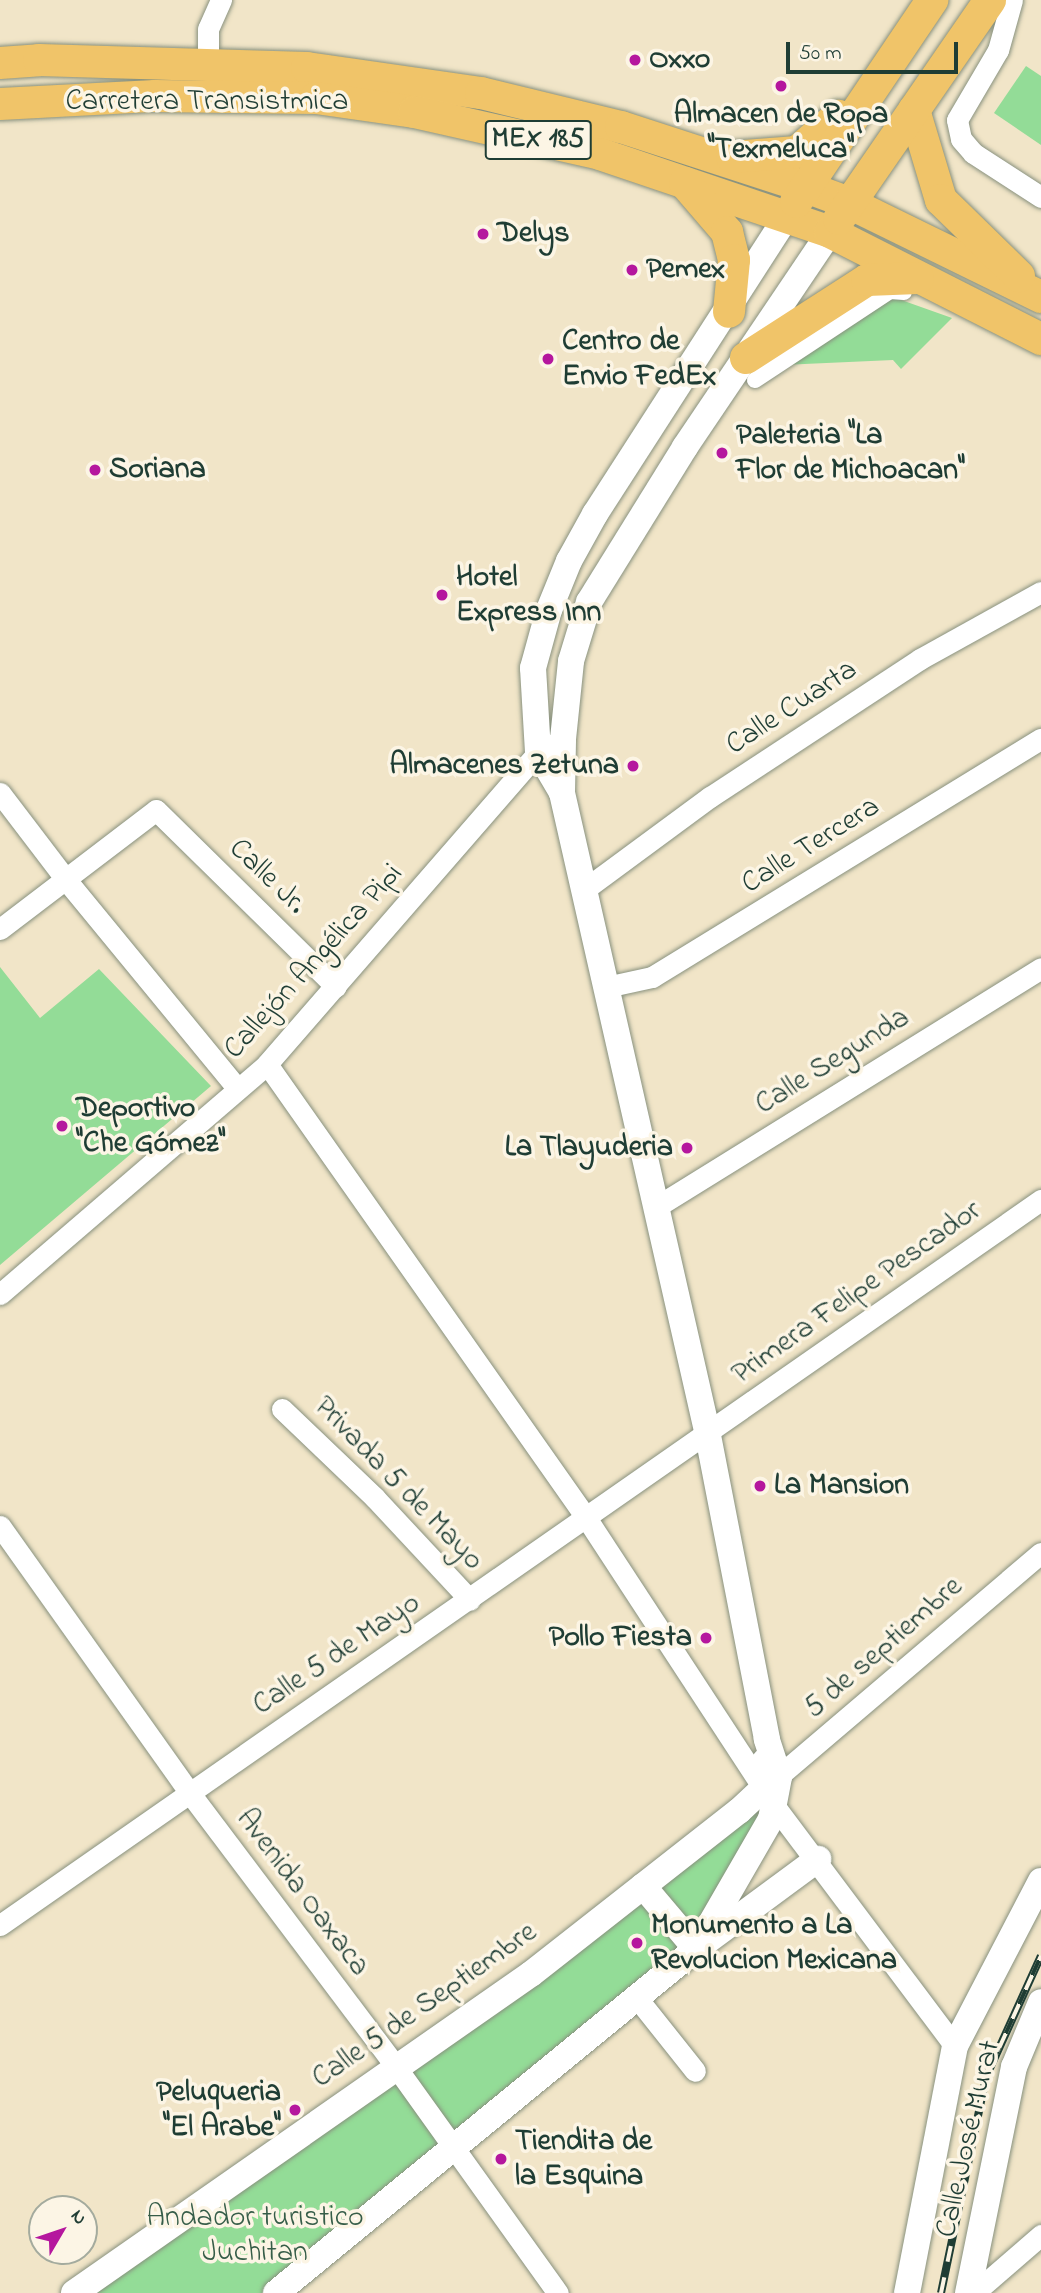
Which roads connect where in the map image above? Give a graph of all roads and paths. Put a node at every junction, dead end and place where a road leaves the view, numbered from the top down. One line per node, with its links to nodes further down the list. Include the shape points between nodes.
1 (221, 0): 6 (street, via 208,29)
2 (932, 0): 7 (main road)
3 (990, 0): 9 (main road)
4 (1012, 0): 13 (street, via 998,50 957,120 961,139 973,153)
5 (0, 63): 6 (main road, Carretera Transistmica / MEX 185)
6 (208, 63): 10 (main road, Carretera Transistmica / MEX 185, via 307,68 481,93 621,127)
7 (871, 87): 10 (main road, via 797,152); 12 (main road)
8 (0, 104): 11 (main road, Carretera Transistmica / MEX 185, via 155,96 328,99 414,112 600,154)
9 (914, 110): 14 (main road); 19 (main road, via 941,200)
10 (718, 159): 12 (main road, Carretera Transistmica / MEX 185)
11 (684, 182): 15 (main road, Carretera Transistmica / MEX 185); 20 (main road, via 727,232 734,260)
12 (806, 187): 14 (main road, Carretera Transistmica / MEX 185); 15 (main road)
13 (1041, 197)
14 (849, 203): 16 (main road); 19 (main road, Carretera Transistmica / MEX 185)
15 (788, 215): 16 (main road, Carretera Transistmica / MEX 185); 20 (street)
16 (831, 232): 17 (main road, Carretera Transistmica / MEX 185); 22 (street)
17 (923, 278): 18 (main road, Carretera Transistmica / MEX 185); 22 (main road, via 867,280)
18 (956, 293): 21 (main road, Carretera Transistmica / MEX 185); 22 (street, via 890,291)
19 (1040, 297)
20 (729, 312): 26 (street, via 569,561 533,668)
21 (1041, 339)
22 (751, 369): 24 (street, via 589,602 572,662)
23 (1041, 592): 30 (street, Calle Cuarta, via 919,659 710,797)
24 (563, 739): 26 (street, Callejón Angélica Pipi); 28 (street)
25 (1041, 739): 34 (street, Calle Tercera, via 653,977)
26 (538, 752): 28 (street); 33 (street, Callejón Angélica Pipi)
27 (0, 793): 29 (street)
28 (562, 793): 30 (street)
29 (67, 881): 31 (street); 33 (street, Calle Jr., via 156,810); 36 (street)
30 (585, 889): 34 (street)
31 (0, 929)
32 (1041, 968): 38 (street, Calle Segunda)
33 (336, 987): 35 (street, Callejón Angélica Pipi)
34 (606, 988): 38 (street)
35 (267, 1064): 36 (street, Callejón Angélica Pipi); 42 (street)
36 (238, 1089): 39 (street, Callejón Angélica Pipi)
37 (1041, 1200): 41 (street, Primera Felipe Pescador)
38 (656, 1207): 41 (street)
39 (0, 1294)
40 (282, 1409): 45 (street, Privada 5 de Mayo, via 366,1488)
41 (708, 1435): 42 (street, Calle 5 de Mayo); 46 (street)
42 (587, 1519): 45 (street, Calle 5 de Mayo); 46 (street)
43 (0, 1526): 47 (street, Avenida Oaxaca)
44 (1041, 1553): 46 (street, 5 de septiembre)
45 (470, 1600): 47 (street, Calle 5 de Mayo)
46 (773, 1791): 48 (street); 50 (street, Calle 5 de Septiembre); 52 (street)
47 (189, 1793): 51 (street, Calle 5 de Mayo); 56 (street, Avenida Oaxaca)
48 (818, 1859): 52 (street); 55 (street)
49 (1041, 1881): 55 (street)
50 (643, 1886): 52 (street); 56 (street, Calle 5 de Septiembre, via 531,1975)
51 (0, 1925)
52 (696, 1949): 53 (street)
53 (638, 1998): 57 (street); 58 (street)
54 (1041, 2002): 64 (street, Calle José Murat, via 1014,2067)
55 (955, 2046): 63 (street)
56 (396, 2067): 58 (street, Avenida Oaxaca); 60 (street, Calle 5 de Septiembre)
57 (695, 2071)
58 (454, 2150): 61 (street); 62 (street, Avenida Oaxaca)
59 (1041, 2235): 65 (street)
60 (74, 2293)
61 (276, 2293)
62 (558, 2293)
63 (907, 2293)
64 (968, 2293)
65 (974, 2293)

